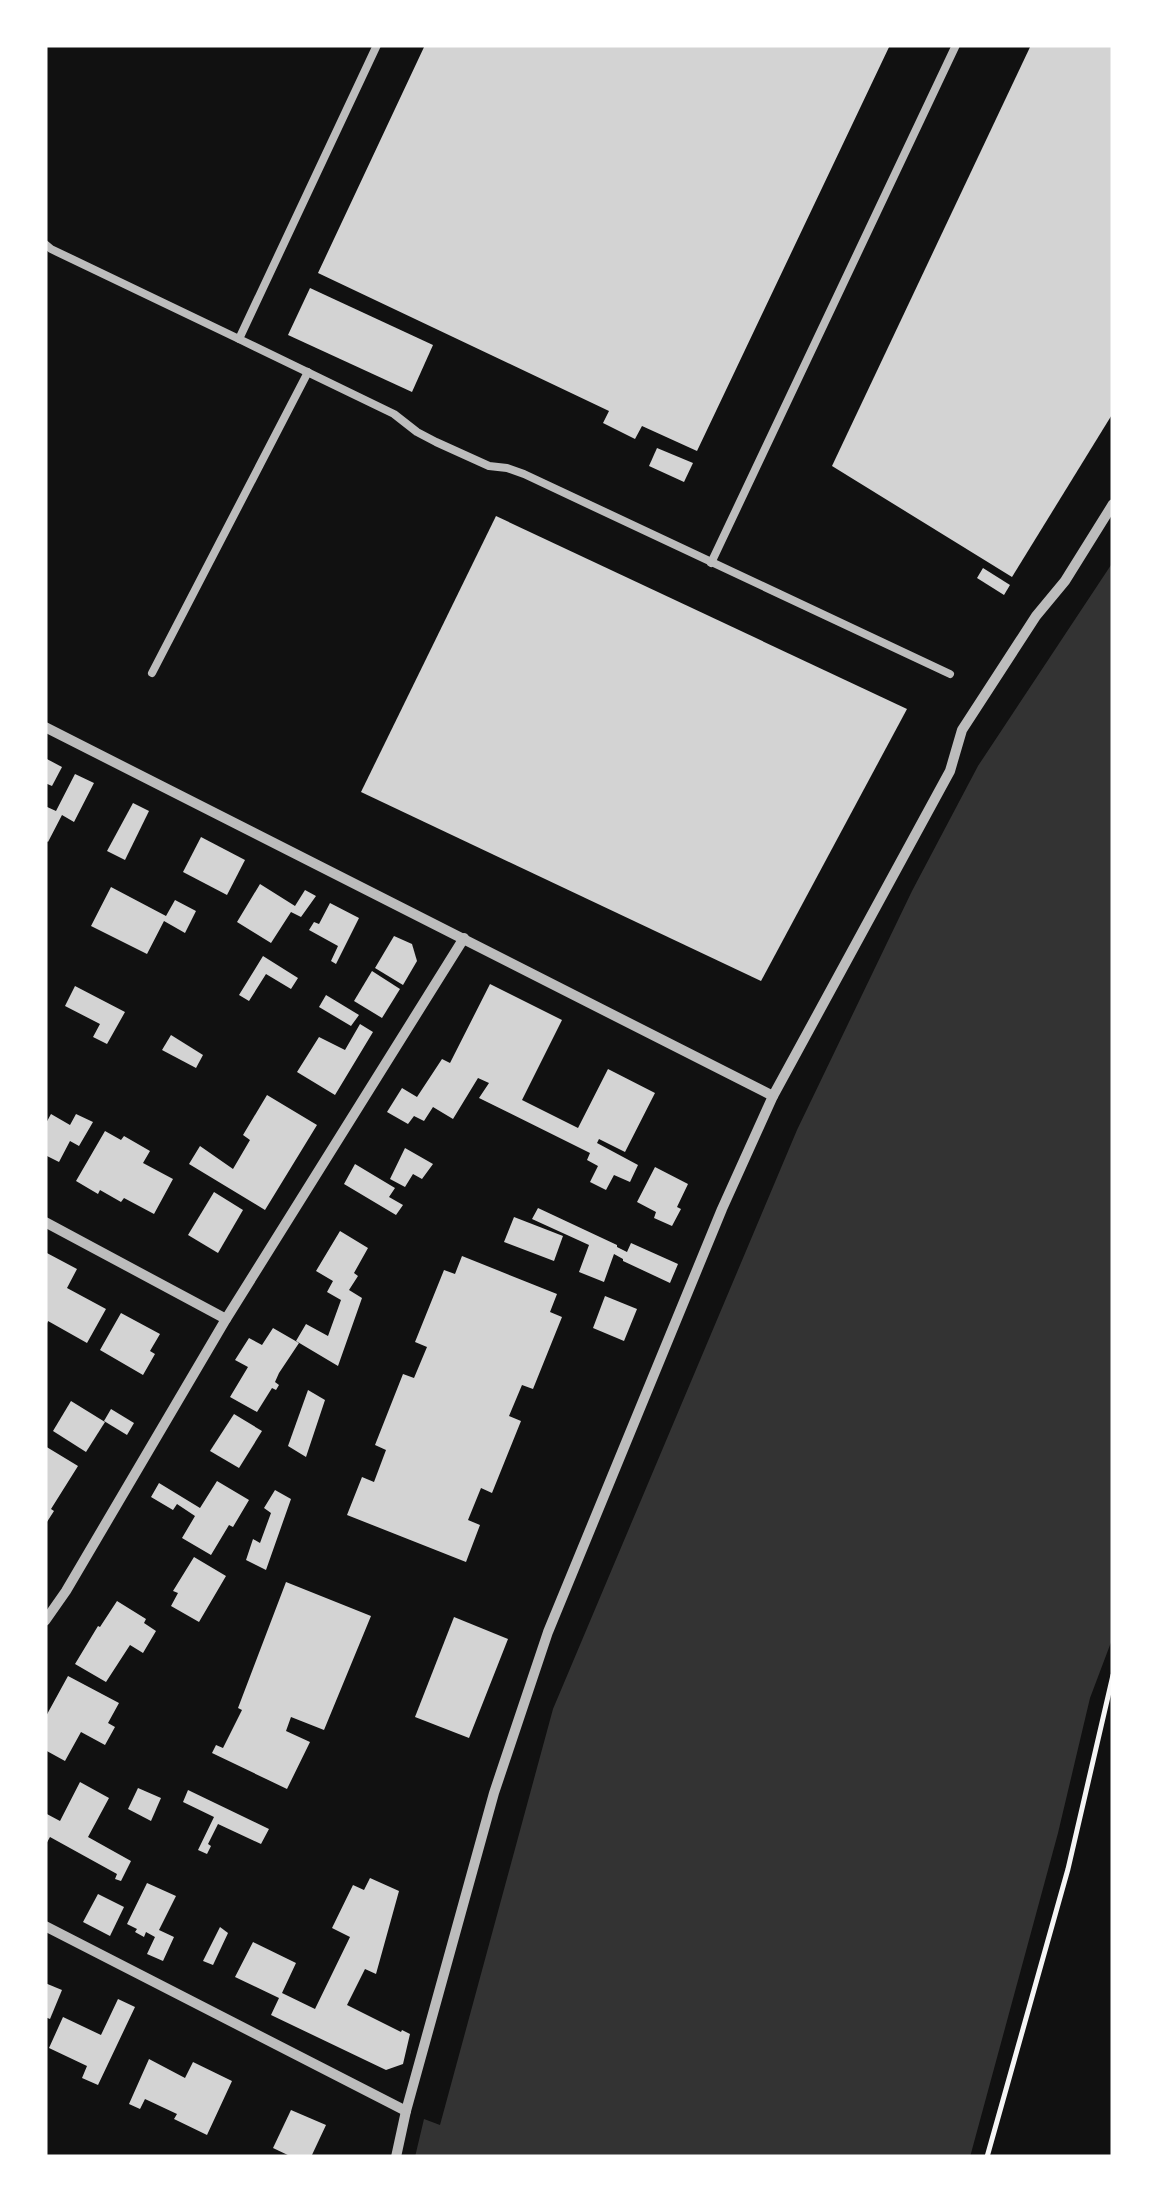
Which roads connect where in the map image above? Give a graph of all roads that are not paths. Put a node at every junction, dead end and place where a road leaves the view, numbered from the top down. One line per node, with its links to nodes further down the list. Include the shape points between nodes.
1 (377, 45): 4 (lane)
2 (956, 45): 7 (lane)
3 (45, 244): 4 (lane)
4 (239, 339): 5 (lane)
5 (308, 372): 7 (lane, via 436,442 524,474); 8 (lane)
6 (1113, 504): 12 (street, via 962,730 950,770)
7 (711, 563): 9 (lane)
8 (152, 674)
9 (950, 674)
10 (45, 726): 11 (street)
11 (464, 938): 12 (street); 14 (street)
12 (773, 1096): 17 (street, via 548,1632 494,1793)
13 (45, 1222): 14 (street)
14 (226, 1320): 15 (street)
15 (45, 1621)
16 (45, 1926): 17 (street)
17 (406, 2112): 18 (street)
18 (396, 2157)

